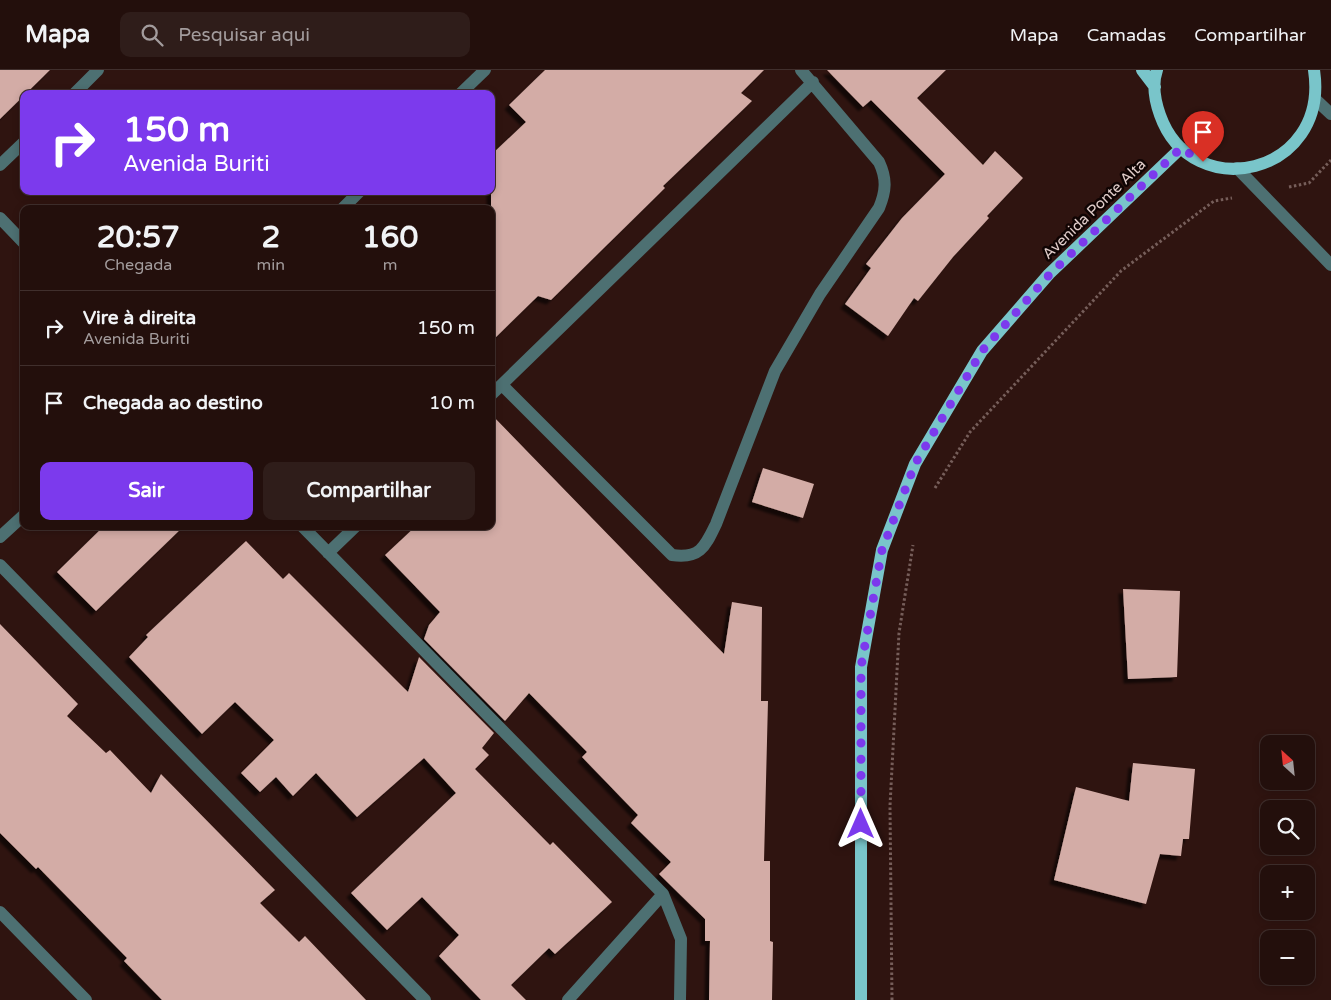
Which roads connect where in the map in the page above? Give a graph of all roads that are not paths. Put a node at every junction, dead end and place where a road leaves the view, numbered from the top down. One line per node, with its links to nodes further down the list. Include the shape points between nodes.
1 (98, 70): 9 (street)
2 (485, 70): 10 (street)
3 (801, 70): 7 (street)
4 (1142, 70): 8 (main road)
5 (1157, 70): 8 (main road)
6 (1314, 70): 11 (main road)
7 (813, 82): 22 (street); 22 (street, via 879,162 886,179 886,192 820,294 775,372 716,524 699,553 685,557 672,555)
8 (1155, 86): 14 (main road, via 1164,127)
9 (78, 90)
10 (464, 90)
11 (1316, 98): 12 (street); 16 (main road, via 1313,115 1299,138 1280,156 1255,167)
12 (1331, 114)
13 (20, 146): 15 (street)
14 (1181, 148): 16 (main road, via 1203,162); 36 (main road, Avenida Ponte Alta, via 1050,274 982,351 915,464 882,550 861,667)
15 (0, 165)
16 (1237, 168): 21 (street)
17 (356, 195): 18 (street)
18 (346, 205)
19 (0, 218): 20 (street)
20 (20, 239)
21 (1331, 265)
22 (502, 385): 23 (street)
23 (495, 391)
24 (20, 519): 27 (street)
25 (306, 530): 28 (street)
26 (352, 530): 28 (street)
27 (0, 537)
28 (328, 553): 30 (street)
29 (0, 565): 33 (street)
30 (663, 894): 34 (street); 35 (street, via 681,939)
31 (0, 912): 32 (street)
32 (86, 1000)
33 (425, 1000)
34 (568, 1000)
35 (680, 1000)
36 (861, 1000)

